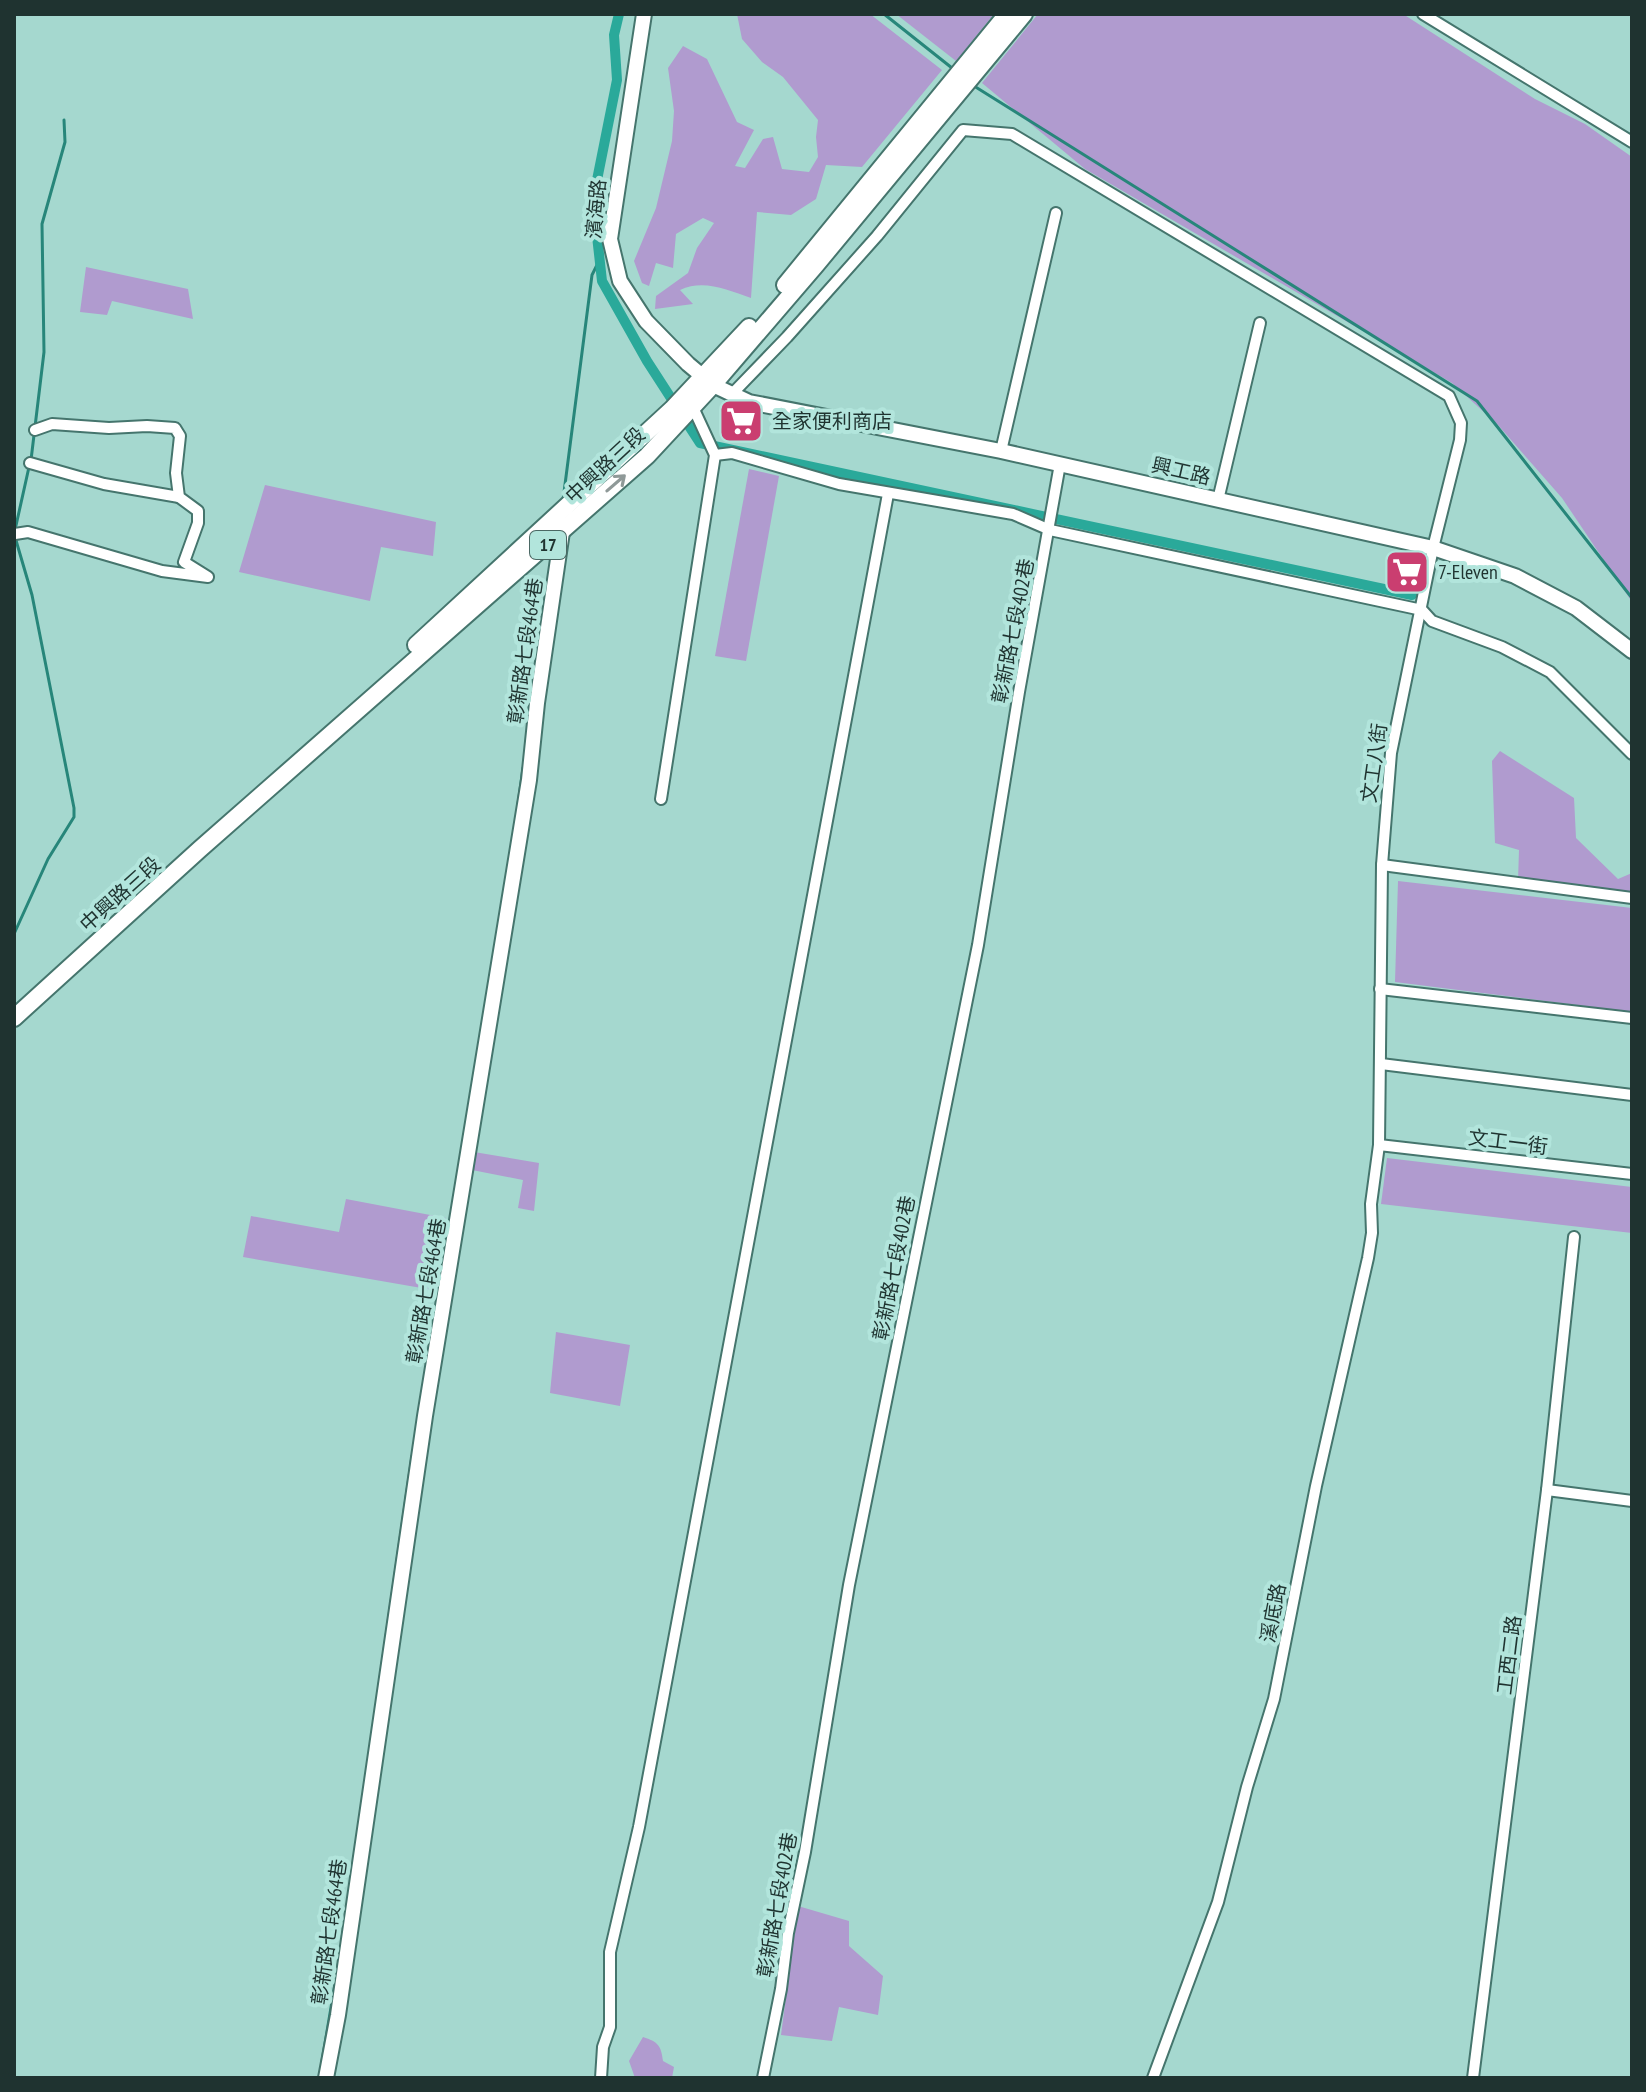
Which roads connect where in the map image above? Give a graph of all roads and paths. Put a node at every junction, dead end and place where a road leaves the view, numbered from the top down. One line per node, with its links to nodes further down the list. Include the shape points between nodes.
1 (644, 14): 8 (street, 濱海路, via 610,239 620,281 646,321)
2 (1007, 14): 8 (main road, 中興路三段 / 17)
3 (1024, 14): 8 (main road, 中興路三段 / 17)
4 (1423, 14): 5 (street)
5 (1632, 142)
6 (1056, 213): 13 (street)
7 (1260, 323): 18 (street)
8 (708, 381): 9 (street, 興工路); 10 (main road, 中興路三段 / 17)
9 (732, 394): 13 (street, 興工路, via 749,402); 23 (street, 文工八街, via 877,236 963,130 1012,134 1449,396 1461,423 1460,440)
10 (693, 407): 12 (street); 19 (main road, 中興路三段 / 17); 21 (main road, 中興路三段 / 17, one-way to 10)
11 (35, 430): 17 (street, via 52,424 175,428 180,436)
12 (715, 451): 16 (street); 27 (street)
13 (1001, 451): 15 (street, 興工路)
14 (30, 463): 17 (street, via 104,484)
15 (1060, 464): 18 (street, 興工路); 20 (street, 彰新路七段402巷)
16 (888, 494): 20 (street, via 1013,514); 42 (street, via 639,1827 610,1952 610,2027)
17 (179, 497): 22 (street, via 198,511 184,562 208,577 162,571 28,532)
18 (1218, 500): 23 (street, 興工路)
19 (565, 510): 21 (street, 彰新路七段464巷); 31 (main road, 中興路三段 / 17)
20 (1050, 530): 24 (street); 43 (street, 彰新路七段402巷, via 978,945 849,1585)
21 (562, 533): 32 (main road, 中興路三段 / 17, via 211,838); 41 (street, 彰新路七段464巷)
22 (15, 534)
23 (1433, 548): 24 (street, 文工八街); 25 (street, 興工路, via 1515,576 1576,608)
24 (1422, 610): 26 (street, via 1432,621 1550,672); 28 (street, 文工八街, via 1391,753)
25 (1632, 651)
26 (1632, 754)
27 (661, 799)
28 (1382, 865): 29 (street); 30 (street, 文工八街)
29 (1632, 898)
30 (1380, 989): 33 (street); 34 (street, 文工八街)
31 (14, 1004)
32 (14, 1018)
33 (1632, 1018)
34 (1381, 1064): 35 (street); 36 (street, 文工八街)
35 (1632, 1095)
36 (1379, 1145): 37 (street, 文工一街); 44 (street, 溪底路, via 1368,1258 1274,1699 1218,1902)
37 (1632, 1174)
38 (1574, 1237): 39 (street, 工西二路)
39 (1547, 1490): 40 (street); 45 (street, 工西二路)
40 (1632, 1501)
41 (326, 2078)
42 (601, 2078)
43 (763, 2078)
44 (1153, 2078)
45 (1473, 2078)

